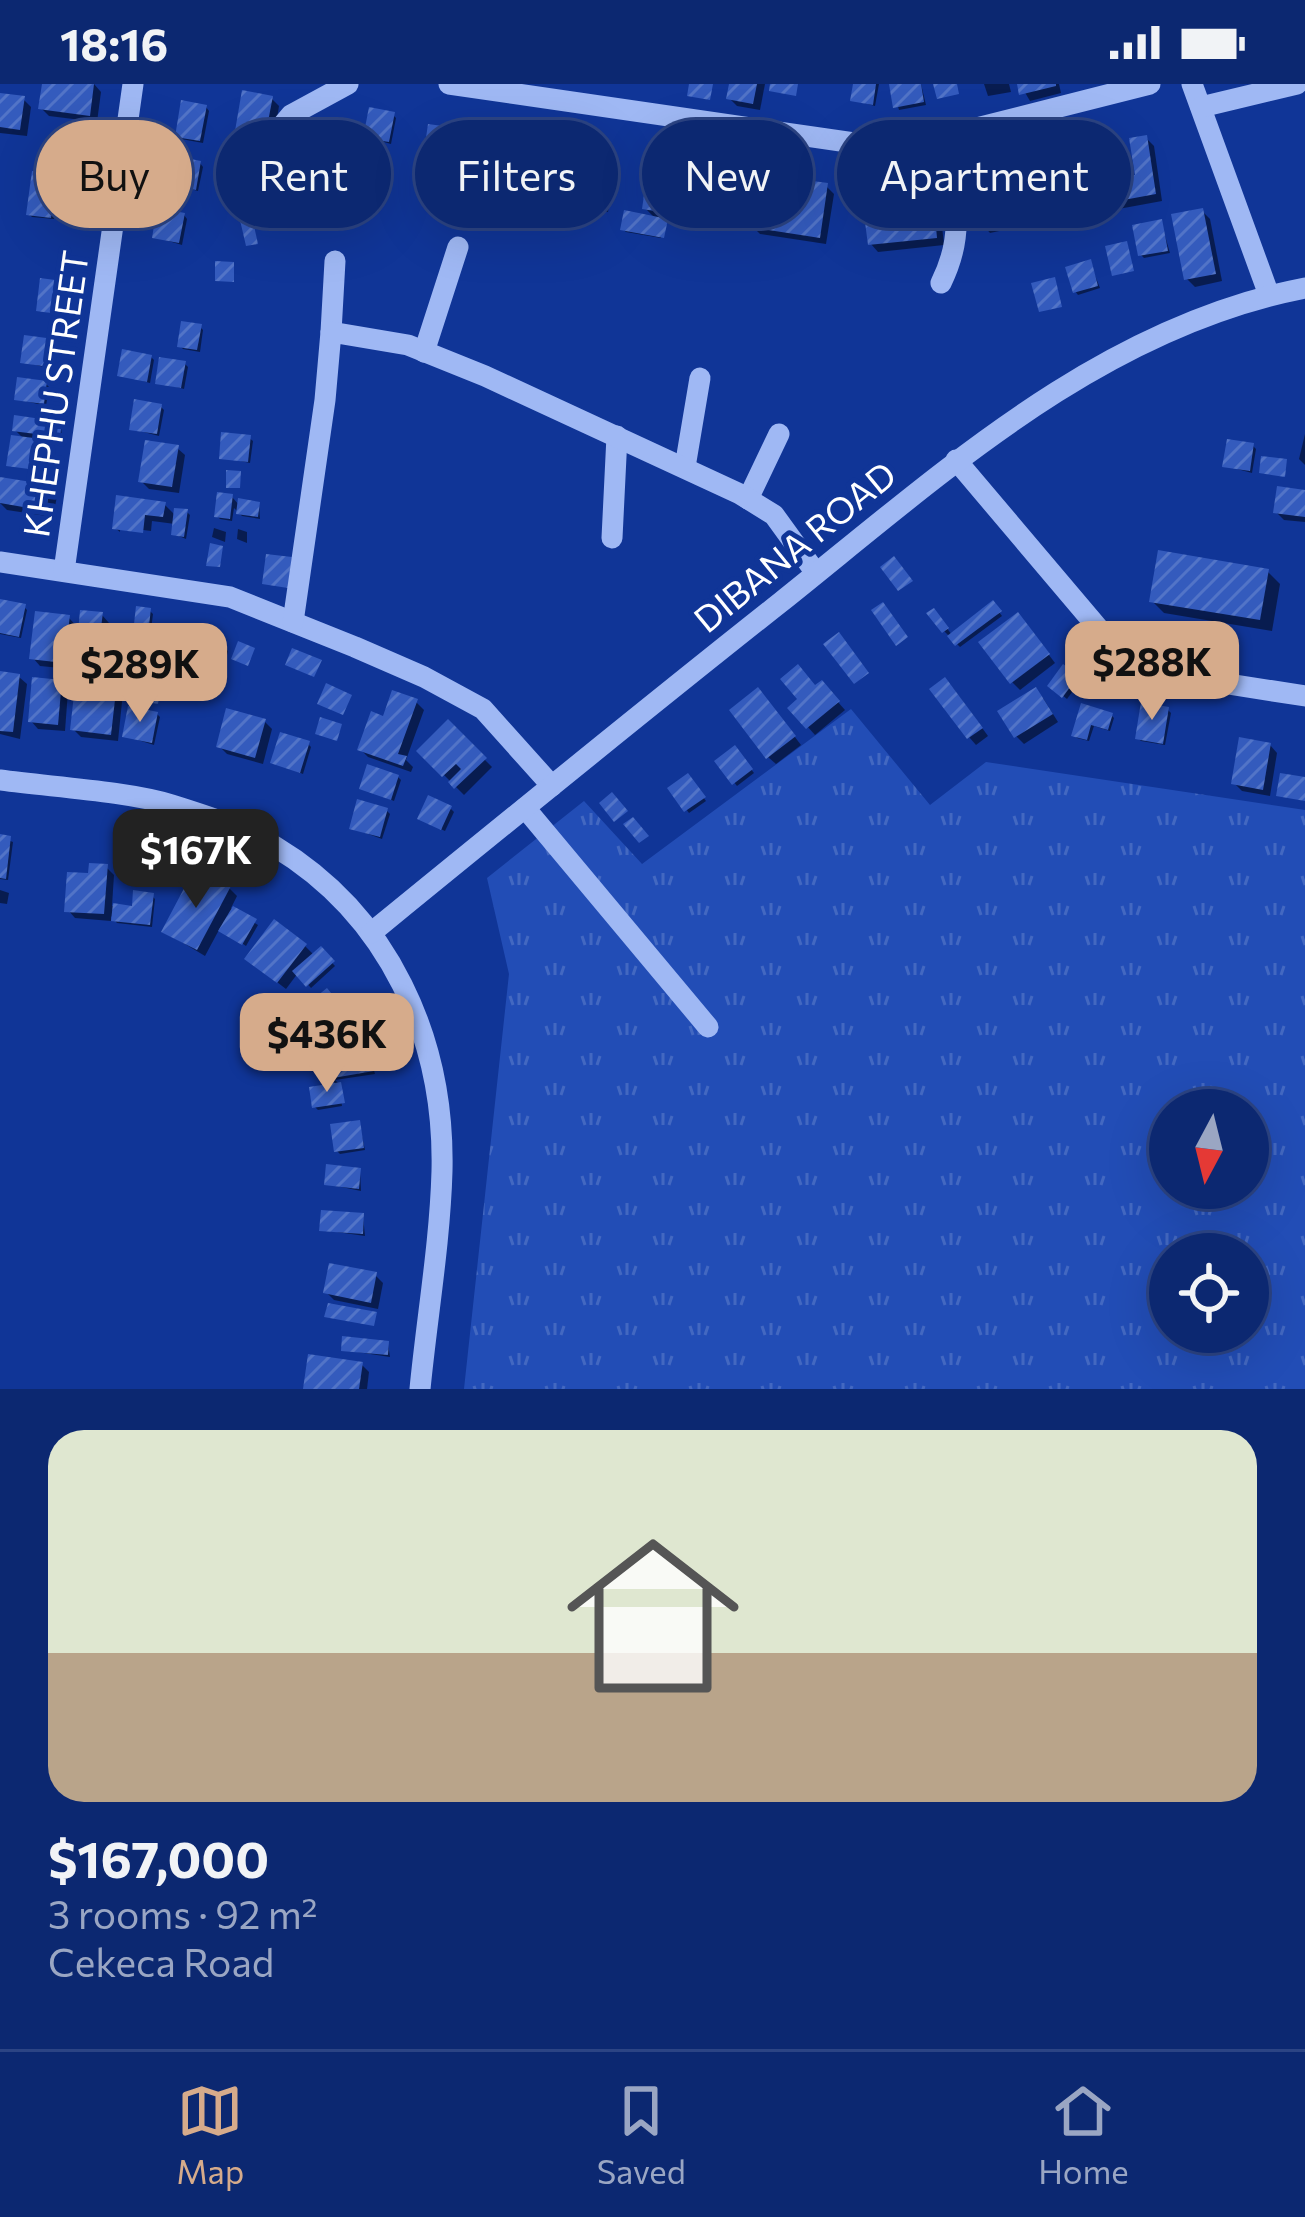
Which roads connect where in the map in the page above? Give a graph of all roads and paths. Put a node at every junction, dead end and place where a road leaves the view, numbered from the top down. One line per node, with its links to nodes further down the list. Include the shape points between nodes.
1 (133, 84): 27 (street, KHEPHU STREET)
2 (348, 84): 8 (street)
3 (449, 84): 10 (street)
4 (1150, 84): 9 (street)
5 (1192, 84): 7 (street)
6 (1297, 84): 7 (street)
7 (1201, 106): 16 (street)
8 (287, 120)
9 (1008, 120)
10 (837, 142)
11 (957, 228): 14 (street)
12 (458, 247): 18 (street)
13 (335, 261): 17 (street)
14 (940, 283)
15 (1305, 288): 16 (street, DIBANA ROAD)
16 (1269, 295): 22 (street, DIBANA ROAD, via 1152,338)
17 (331, 332): 18 (street); 29 (street)
18 (424, 352): 21 (street)
19 (700, 378): 23 (street)
20 (778, 434): 24 (street)
21 (617, 436): 23 (street); 25 (street)
22 (956, 460): 28 (street, DIBANA ROAD); 30 (street, via 1121,655 1165,674)
23 (685, 467): 24 (street)
24 (748, 500): 28 (street, via 774,515)
25 (612, 538)
26 (0, 562): 27 (street)
27 (64, 571): 29 (street, via 230,597)
28 (816, 573): 32 (street, DIBANA ROAD)
29 (293, 622): 32 (street, via 483,709)
30 (1305, 696)
31 (0, 780): 34 (street, via 168,804 272,844)
32 (552, 786): 33 (street, DIBANA ROAD)
33 (525, 808): 34 (street, DIBANA ROAD); 35 (street)
34 (371, 933): 36 (street, via 411,995 436,1076 442,1170)
35 (708, 1027)
36 (420, 1389)

